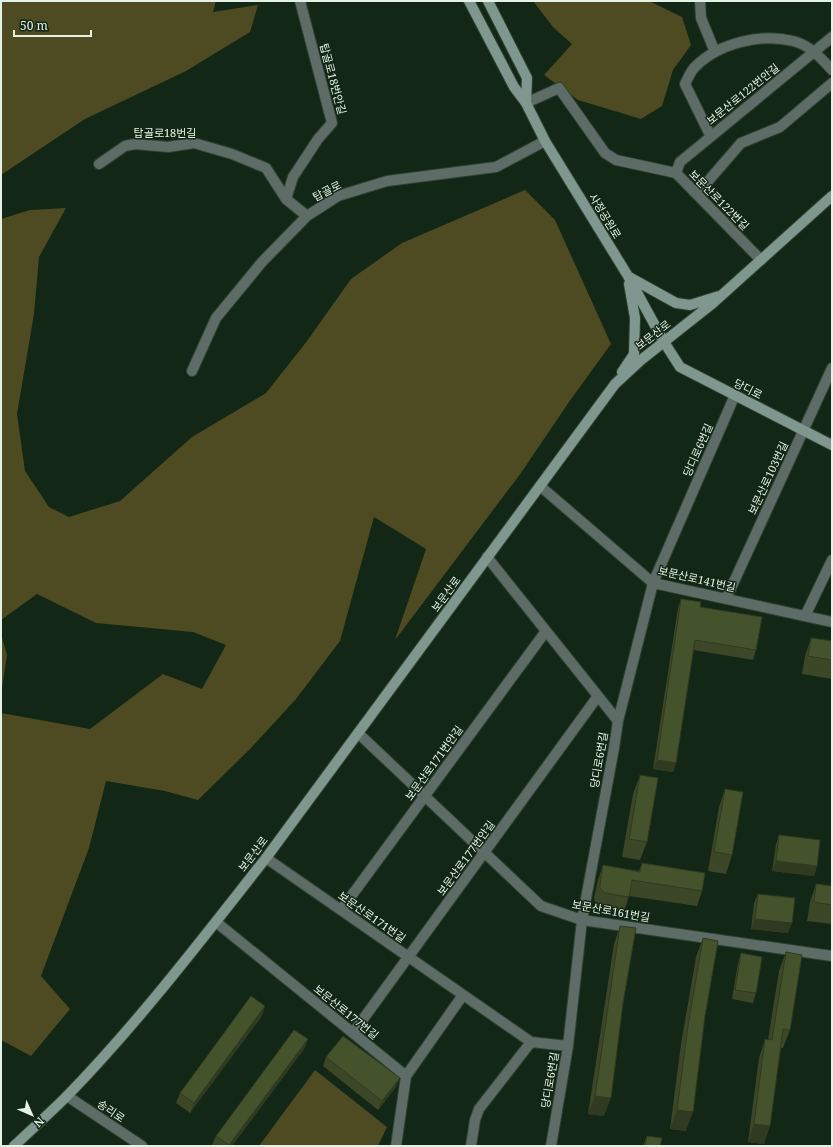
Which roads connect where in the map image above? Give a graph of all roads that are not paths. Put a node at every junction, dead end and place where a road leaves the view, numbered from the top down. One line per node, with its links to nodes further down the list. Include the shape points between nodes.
1 (300, 1): 17 (street, 탑골로18번안길, via 332,123 293,177)
2 (469, 1): 10 (main road, 사정공원로, via 514,87)
3 (488, 1): 10 (main road, 사정공원로, via 527,78)
4 (700, 1): 6 (street, via 701,18)
5 (832, 37): 7 (street, 보문산로122번안길)
6 (715, 52): 7 (street, via 737,43 766,38 794,41); 11 (street, via 696,66 685,84)
7 (815, 52): 8 (street); 11 (street, 보문산로122번안길)
8 (832, 70)
9 (832, 83): 15 (street, via 780,127 741,143 709,180)
10 (526, 103): 12 (main road, 사정공원로); 14 (street, 보문산로122번길, via 559,88 605,153 616,160)
11 (710, 135): 14 (street, 보문산로122번안길, via 680,162)
12 (545, 141): 18 (street, 탑골로, via 496,167 387,181 338,196); 20 (main road, 사정공원로)
13 (99, 164): 17 (street, 탑골로18번길, via 125,146 135,144 168,147 194,143 232,154 266,168)
14 (676, 173): 15 (street, 보문산로122번길)
15 (694, 192): 19 (street, 보문산로122번길)
16 (832, 196): 19 (main road, 보문산로)
17 (286, 198): 18 (street, 탑골로18번길)
18 (307, 216): 24 (street, 탑골로, via 262,262 216,318)
19 (761, 260): 21 (main road, 보문산로)
20 (628, 276): 21 (main road, via 676,303 690,305); 22 (main road, 사정공원로); 25 (main road, via 635,318 634,354)
21 (722, 294): 22 (main road, 보문산로)
22 (664, 342): 25 (main road, 보문산로); 26 (main road, 당디로, via 680,367)
23 (832, 368): 27 (street, 보문산로103번길)
24 (192, 371)
25 (615, 384): 29 (main road, 보문산로)
26 (735, 395): 27 (main road, 당디로); 32 (street, 당디로6번길)
27 (803, 430): 28 (main road, 당디로); 33 (street, 보문산로103번길)
28 (832, 445)
29 (540, 486): 30 (main road, 보문산로); 32 (street, 보문산로141번길)
30 (488, 557): 36 (street); 39 (main road, 보문산로)
31 (832, 560): 34 (street)
32 (653, 583): 33 (street, 보문산로141번길); 38 (street, 당디로6번길)
33 (726, 599): 34 (street, 보문산로141번길)
34 (805, 616): 35 (street, 보문산로141번길)
35 (832, 622)
36 (546, 631): 37 (street); 40 (street, 보문산로171번안길)
37 (598, 696): 38 (street); 41 (street, 보문산로177번안길)
38 (618, 721): 44 (street, 당디로6번길)
39 (358, 733): 40 (street, 보문산로161번길); 42 (main road, 보문산로)
40 (425, 797): 41 (street, 보문산로161번길); 43 (street, 보문산로171번안길)
41 (484, 853): 44 (street, 보문산로161번길, via 541,906); 47 (street, 보문산로177번안길)
42 (266, 858): 43 (street, 보문산로171번길); 45 (main road, 보문산로)
43 (341, 910): 47 (street, 보문산로171번길)
44 (582, 920): 46 (street, 보문산로161번길); 51 (street, 당디로6번길)
45 (216, 922): 49 (street, 보문산로177번길); 53 (main road, 보문산로, via 140,1016)
46 (832, 956)
47 (408, 957): 48 (street, 보문산로171번길); 49 (street, 보문산로177번안길)
48 (463, 995): 50 (street, 보문산로171번길); 52 (street)
49 (353, 1033): 52 (street, 보문산로177번길)
50 (530, 1042): 51 (street, 보문산로171번길); 57 (street, via 479,1108)
51 (568, 1046): 58 (street, 당디로6번길)
52 (406, 1076): 56 (street)
53 (67, 1096): 54 (main road, 보문산로); 55 (street, 송리로)
54 (14, 1146)
55 (142, 1146)
56 (396, 1146)
57 (471, 1146)
58 (551, 1146)

